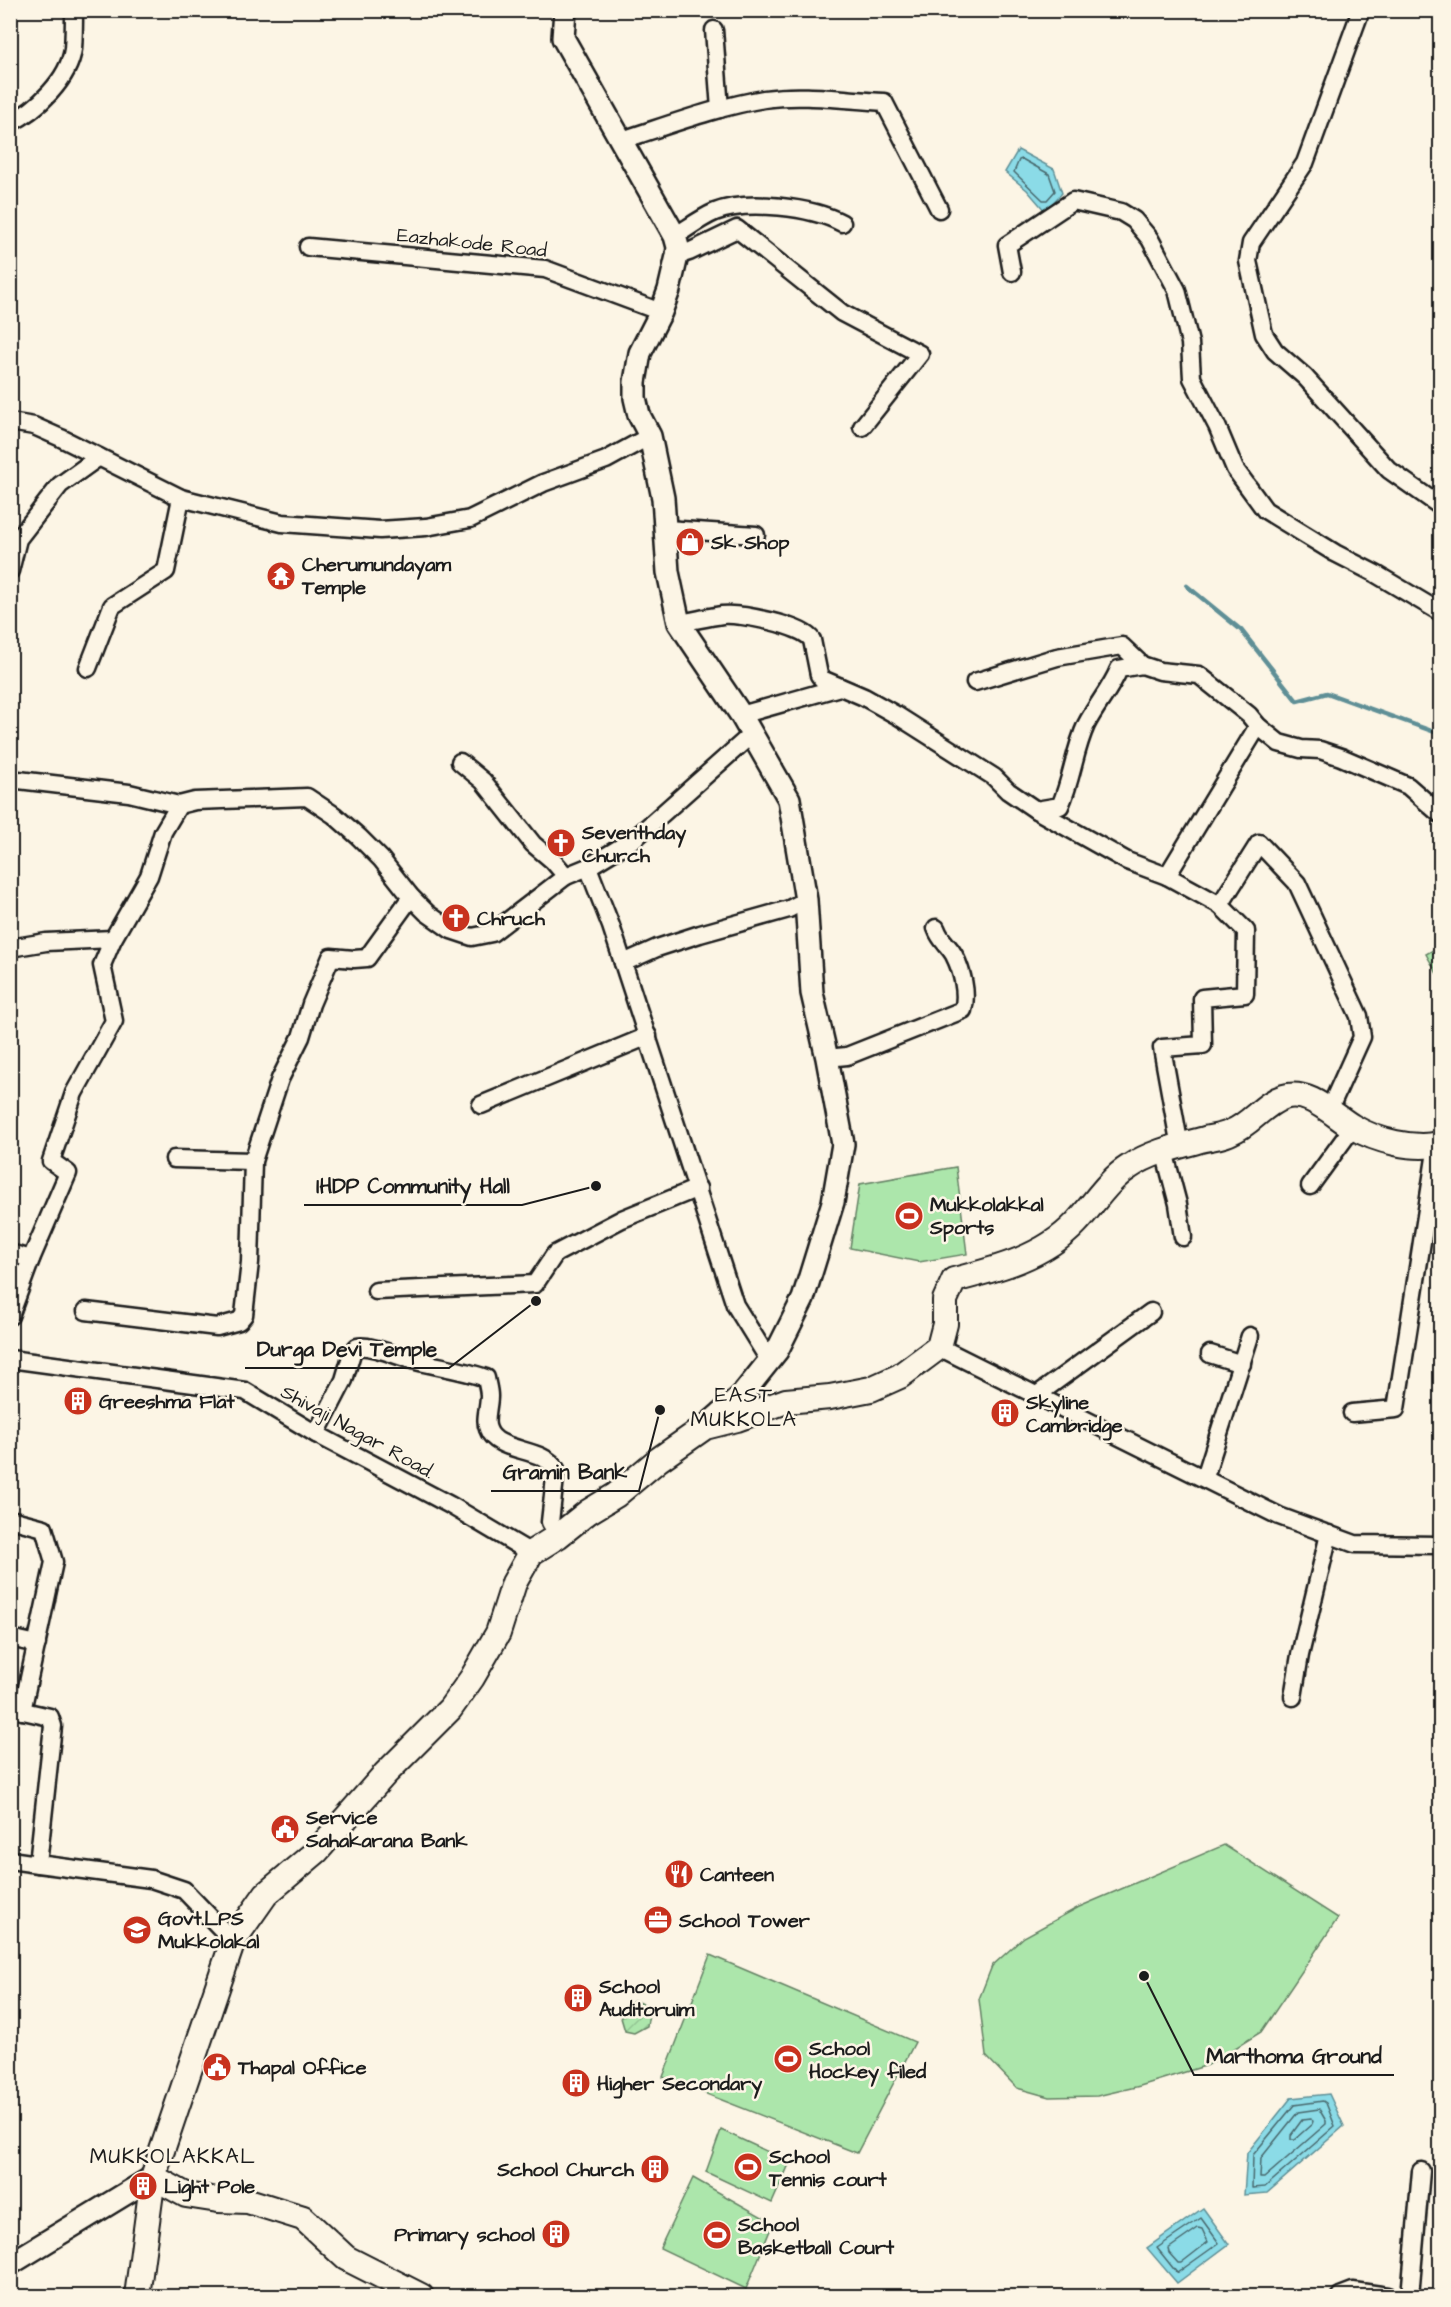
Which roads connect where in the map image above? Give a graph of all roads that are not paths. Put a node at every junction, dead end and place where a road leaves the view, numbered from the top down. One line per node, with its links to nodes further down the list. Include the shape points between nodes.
1 (74, 10): 6 (street, via 73,51 61,79 44,98)
2 (565, 10): 7 (street, via 563,38)
3 (1361, 10): 19 (street, via 1305,163 1251,243 1248,261 1264,333 1275,351 1305,377 1389,470)
4 (714, 30): 5 (street)
5 (720, 109): 7 (street); 8 (street, via 766,99 884,102)
6 (10, 123)
7 (622, 140): 10 (street)
8 (939, 210)
9 (842, 223): 10 (street, via 827,215 740,205 715,212)
10 (676, 246): 13 (street); 15 (street, via 689,252 736,229 842,313 920,354)
11 (308, 247): 13 (street, Eazhakode Road, via 545,268)
12 (1012, 272): 23 (street, via 1007,246 1073,201 1134,220 1150,239 1177,290 1190,343 1192,378 1235,469 1265,510)
13 (661, 312): 16 (street, via 640,353 635,382 639,415)
14 (10, 422): 17 (street, via 34,426)
15 (862, 427)
16 (650, 436): 18 (street, via 606,460 543,483 470,519 426,527 380,530 282,522); 20 (street)
17 (99, 457): 18 (street); 22 (street, via 60,485 18,539)
18 (181, 498): 26 (street, via 166,571 112,606)
19 (1440, 506)
20 (666, 529): 21 (street); 24 (street)
21 (756, 535)
22 (10, 571)
23 (1440, 612)
24 (679, 623): 28 (street, via 724,615 799,630 812,640 822,680); 29 (street)
25 (1142, 665): 27 (street, via 1122,646 1057,657); 30 (street, via 1199,675); 35 (street, via 1119,669 1086,725 1060,806)
26 (88, 668)
27 (975, 682)
28 (840, 687): 29 (street); 35 (street, via 945,744)
29 (741, 715): 31 (street)
30 (1258, 726): 36 (street, via 1279,743 1320,750 1408,786); 39 (street)
31 (752, 734): 37 (street, via 634,838); 41 (street, via 789,799)
32 (460, 762): 38 (street, via 483,781 533,844)
33 (10, 779): 34 (street, via 129,793)
34 (179, 805): 40 (street, via 307,797 359,837); 44 (street, via 163,832 149,876)
35 (1036, 810): 39 (street, via 1127,861)
36 (1440, 814)
37 (588, 867): 38 (street); 46 (street)
38 (566, 876): 40 (street, via 492,933 472,937 451,930)
39 (1167, 876): 42 (street)
40 (411, 897): 55 (street, via 367,958 331,957 280,1079)
41 (806, 900): 46 (street, via 789,909 657,948); 48 (street, via 812,993)
42 (1220, 905): 50 (street, via 1259,843 1297,883 1359,1016 1362,1037); 53 (street, via 1246,931 1245,994 1202,998 1203,1045 1162,1048)
43 (936, 928): 48 (street, via 963,979 963,1010 856,1053)
44 (113, 939): 45 (street); 60 (street, via 102,965 114,1022 74,1093 51,1161 68,1173)
45 (10, 948)
46 (623, 963): 47 (street)
47 (648, 1036): 49 (street); 57 (street)
48 (827, 1058): 70 (street, via 843,1144 833,1202 803,1299 777,1352)
49 (481, 1104)
50 (1329, 1110): 51 (main road); 53 (main road, via 1298,1096 1285,1096 1232,1132)
51 (1353, 1127): 52 (main road, via 1397,1143); 56 (street)
52 (1439, 1145): 73 (street, via 1396,1409)
53 (1172, 1149): 58 (street); 67 (main road, via 1156,1152 1127,1167 1074,1225 1046,1248 954,1280 945,1299 945,1324)
54 (174, 1160): 55 (street)
55 (253, 1161): 63 (street, via 250,1262 244,1315 239,1320 217,1327)
56 (1310, 1186)
57 (698, 1188): 62 (street, via 622,1219 555,1254 535,1284); 70 (street, via 735,1305)
58 (1183, 1237)
59 (10, 1252): 60 (street)
60 (31, 1259): 61 (street)
61 (15, 1290): 65 (street)
62 (376, 1291)
63 (86, 1311)
64 (1151, 1312): 72 (street)
65 (10, 1316)
66 (1250, 1336): 71 (street)
67 (939, 1347): 72 (street); 74 (main road, via 900,1377 872,1389 786,1401)
68 (1210, 1354): 71 (street)
69 (10, 1359): 75 (street, Shivaji Nagar Road., via 245,1391)
70 (769, 1360): 74 (street, via 741,1396)
71 (1242, 1364): 76 (street)
72 (1037, 1395): 76 (street)
73 (1352, 1413)
74 (705, 1427): 79 (main road)
75 (316, 1434): 79 (street, via 357,1347 486,1378 487,1428 491,1436 547,1459 556,1469 550,1522); 81 (street, Shivaji Nagar Road.)
76 (1205, 1477): 78 (street, via 1279,1516)
77 (10, 1519): 83 (street, via 44,1528 54,1562)
78 (1329, 1534): 80 (street, via 1355,1544); 84 (street)
79 (558, 1536): 81 (main road)
80 (1440, 1545)
81 (531, 1553): 88 (main road, via 514,1583 498,1633 450,1709 385,1774 317,1851 266,1894)
82 (10, 1638): 83 (street)
83 (37, 1644): 85 (street)
84 (1293, 1697)
85 (16, 1710): 87 (street, via 50,1717 53,1726)
86 (10, 1860): 87 (street)
87 (38, 1864): 88 (street, via 151,1879 184,1890)
88 (233, 1941): 90 (main road)
89 (1421, 2171): 96 (street)
90 (153, 2177): 91 (street); 92 (main road); 93 (main road, via 186,2195 248,2201 303,2218 345,2258)
91 (10, 2264)
92 (137, 2296)
93 (421, 2296)
94 (1340, 2296): 95 (street, via 1353,2291)
95 (1388, 2296)
96 (1410, 2296)

